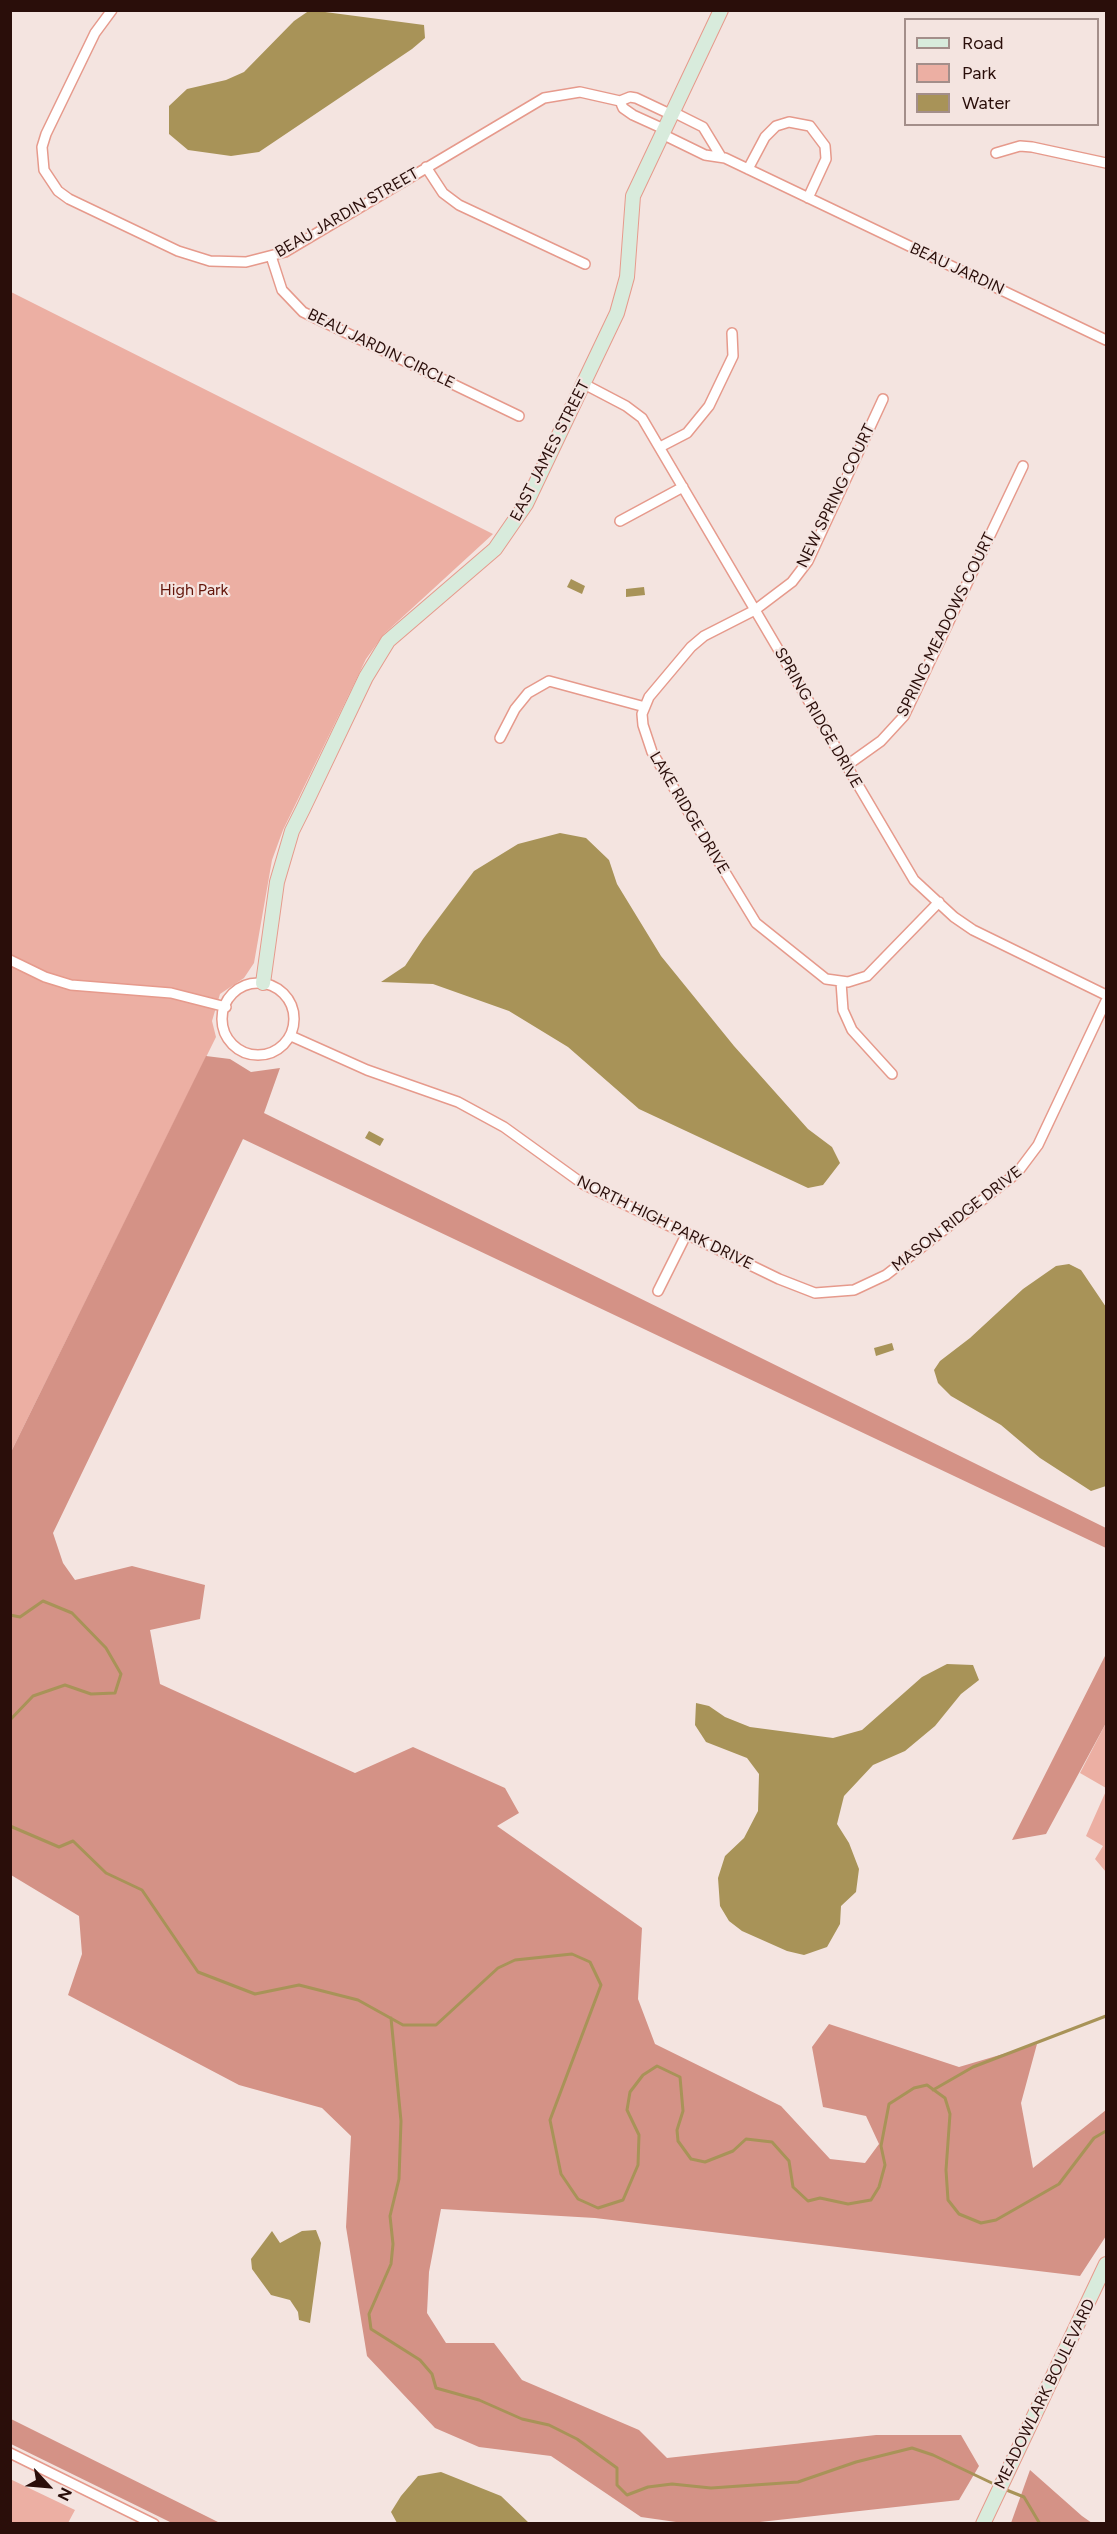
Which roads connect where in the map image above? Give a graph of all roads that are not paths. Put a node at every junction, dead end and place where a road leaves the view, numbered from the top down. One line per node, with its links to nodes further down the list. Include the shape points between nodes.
1 (112, 10): 12 (street, BEAU JARDIN STREET, via 94,33 46,134 42,147 44,170 58,191 69,199 178,251 226,262)
2 (721, 10): 4 (street, EAST JAMES STREET)
3 (620, 100): 4 (street, via 636,98); 5 (street, BEAU JARDIN, via 623,108); 9 (street, BEAU JARDIN STREET, via 580,92 544,98)
4 (672, 114): 5 (street, EAST JAMES STREET); 7 (street, via 703,127)
5 (665, 132): 7 (street, BEAU JARDIN, via 705,154); 16 (street, EAST JAMES STREET, via 633,196 624,295)
6 (996, 153): 8 (street, via 1032,147)
7 (720, 155): 10 (street, BEAU JARDIN)
8 (1107, 163)
9 (426, 167): 12 (street, BEAU JARDIN STREET, via 304,241); 13 (street, via 438,187 459,205)
10 (748, 169): 11 (street, BEAU JARDIN); 11 (street, via 765,137 776,126 789,122 810,126 825,146 826,159)
11 (808, 198): 15 (street, BEAU JARDIN)
12 (272, 256): 18 (street, BEAU JARDIN CIRCLE, via 282,290 303,312)
13 (585, 264)
14 (732, 333): 19 (street, via 733,356 709,406 687,433)
15 (1107, 340)
16 (584, 384): 19 (street, SPRING RIDGE DRIVE, via 642,418); 30 (street, EAST JAMES STREET, via 526,504 507,534 495,549 388,641 366,677 292,831 277,882)
17 (883, 399): 23 (street, NEW SPRING COURT, via 808,561 792,582)
18 (519, 416)
19 (660, 447): 21 (street, SPRING RIDGE DRIVE)
20 (1023, 465): 26 (street, SPRING MEADOWS COURT, via 904,716 881,741)
21 (683, 487): 22 (street); 23 (street, SPRING RIDGE DRIVE)
22 (620, 521)
23 (755, 610): 24 (street, via 691,646 659,683); 26 (street, SPRING RIDGE DRIVE)
24 (645, 707): 25 (street, via 549,681 528,693); 29 (street, LAKE RIDGE DRIVE, via 643,725 652,752 756,923 815,972)
25 (500, 738)
26 (846, 766): 27 (street, SPRING RIDGE DRIVE, via 914,880)
27 (939, 902): 29 (street, via 873,972 859,980); 31 (street, SPRING RIDGE DRIVE, via 954,917 993,942)
28 (10, 960): 33 (street, via 71,985 171,993)
29 (840, 982): 35 (street, via 843,1010 852,1030)
30 (262, 983): 33 (street, via 238,989); 34 (street, via 275,988 290,1003 294,1022)
31 (1107, 995)
32 (1107, 1001): 37 (street, MASON RIDGE DRIVE, via 1025,1165 886,1275)
33 (226, 1007): 34 (street, via 226,1035 237,1049 265,1055)
34 (291, 1036): 36 (street, NORTH HIGH PARK DRIVE, via 367,1070 458,1102 499,1124 582,1184)
35 (892, 1074)
36 (687, 1233): 37 (street, NORTH HIGH PARK DRIVE, via 800,1288 815,1293); 38 (street)
37 (854, 1290)
38 (658, 1291)
39 (1107, 2264): 41 (street, MEADOWLARK BOULEVARD)
40 (10, 2453): 42 (street)
41 (985, 2518)
42 (154, 2523)

